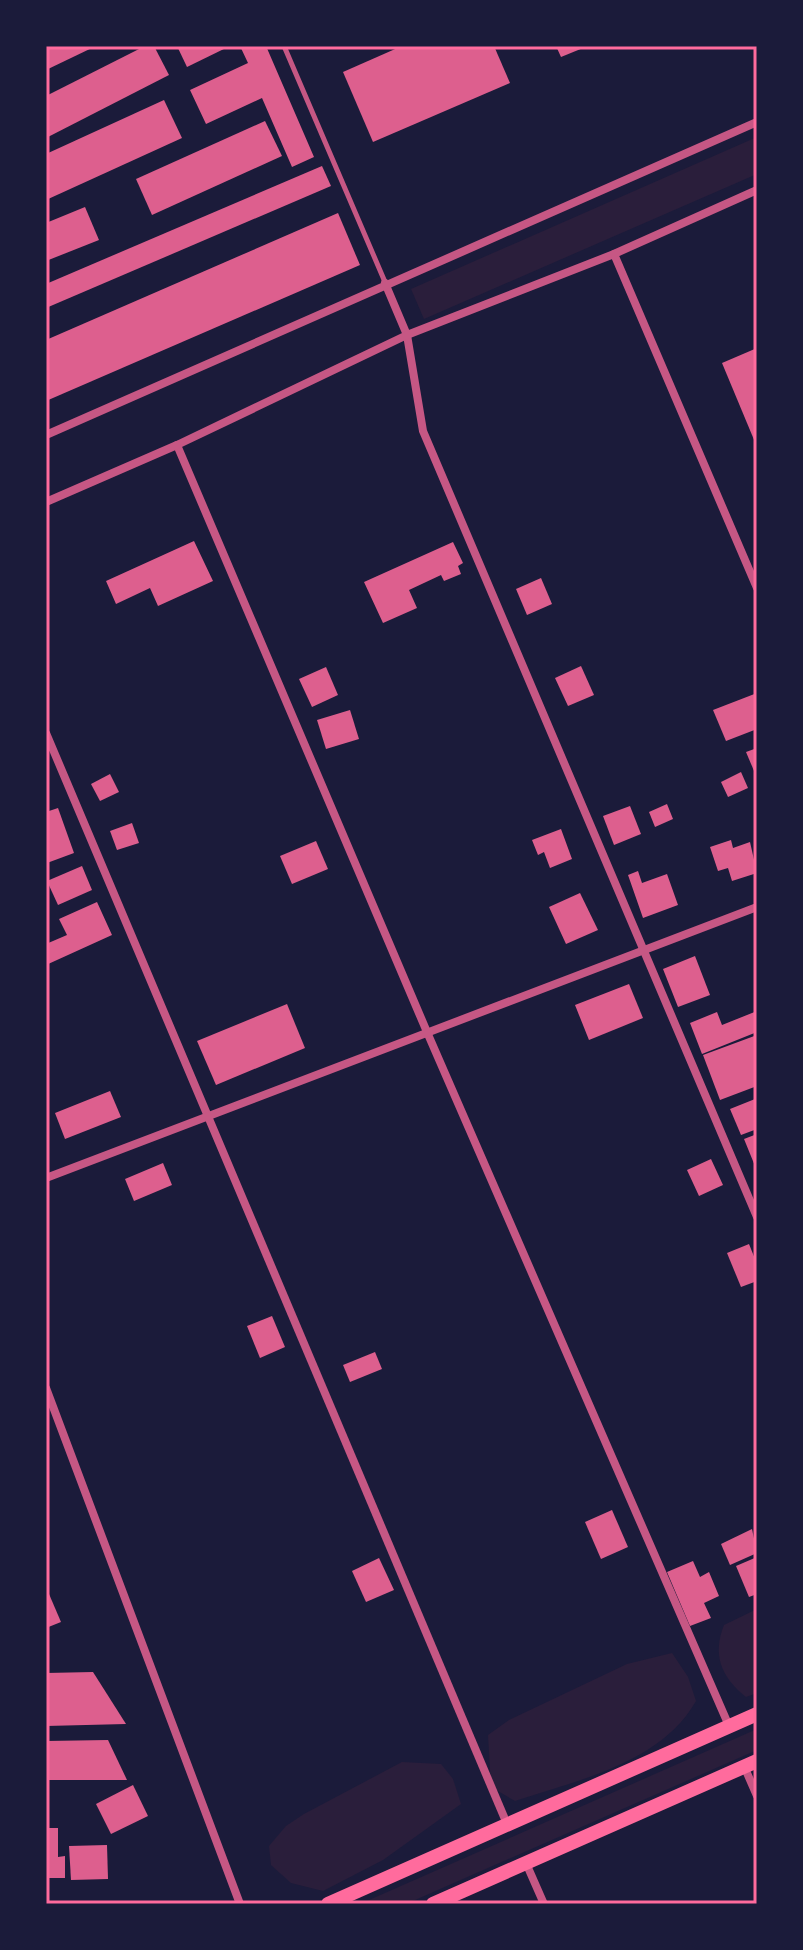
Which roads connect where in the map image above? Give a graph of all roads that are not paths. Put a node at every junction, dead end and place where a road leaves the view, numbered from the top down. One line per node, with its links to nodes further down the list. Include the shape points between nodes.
1 (284, 46): 5 (lane)
2 (757, 122): 5 (street)
3 (757, 190): 4 (street)
4 (614, 254): 6 (street); 10 (street)
5 (385, 283): 6 (street); 7 (street)
6 (407, 335): 8 (street); 13 (street, via 423,431)
7 (46, 435)
8 (177, 445): 9 (street); 14 (street)
9 (46, 502)
10 (757, 588)
11 (46, 733): 15 (street)
12 (757, 907): 13 (street)
13 (643, 950): 14 (street); 17 (street)
14 (427, 1032): 15 (street); 20 (street)
15 (208, 1116): 16 (street); 23 (street)
16 (46, 1178)
17 (757, 1217)
18 (46, 1388): 25 (street)
19 (757, 1714): 20 (main road)
20 (729, 1726): 23 (main road)
21 (751, 1763): 22 (street); 24 (main road)
22 (757, 1796)
23 (507, 1824): 26 (main road)
24 (526, 1863): 27 (main road); 28 (street)
25 (240, 1904)
26 (328, 1904)
27 (433, 1904)
28 (544, 1904)

